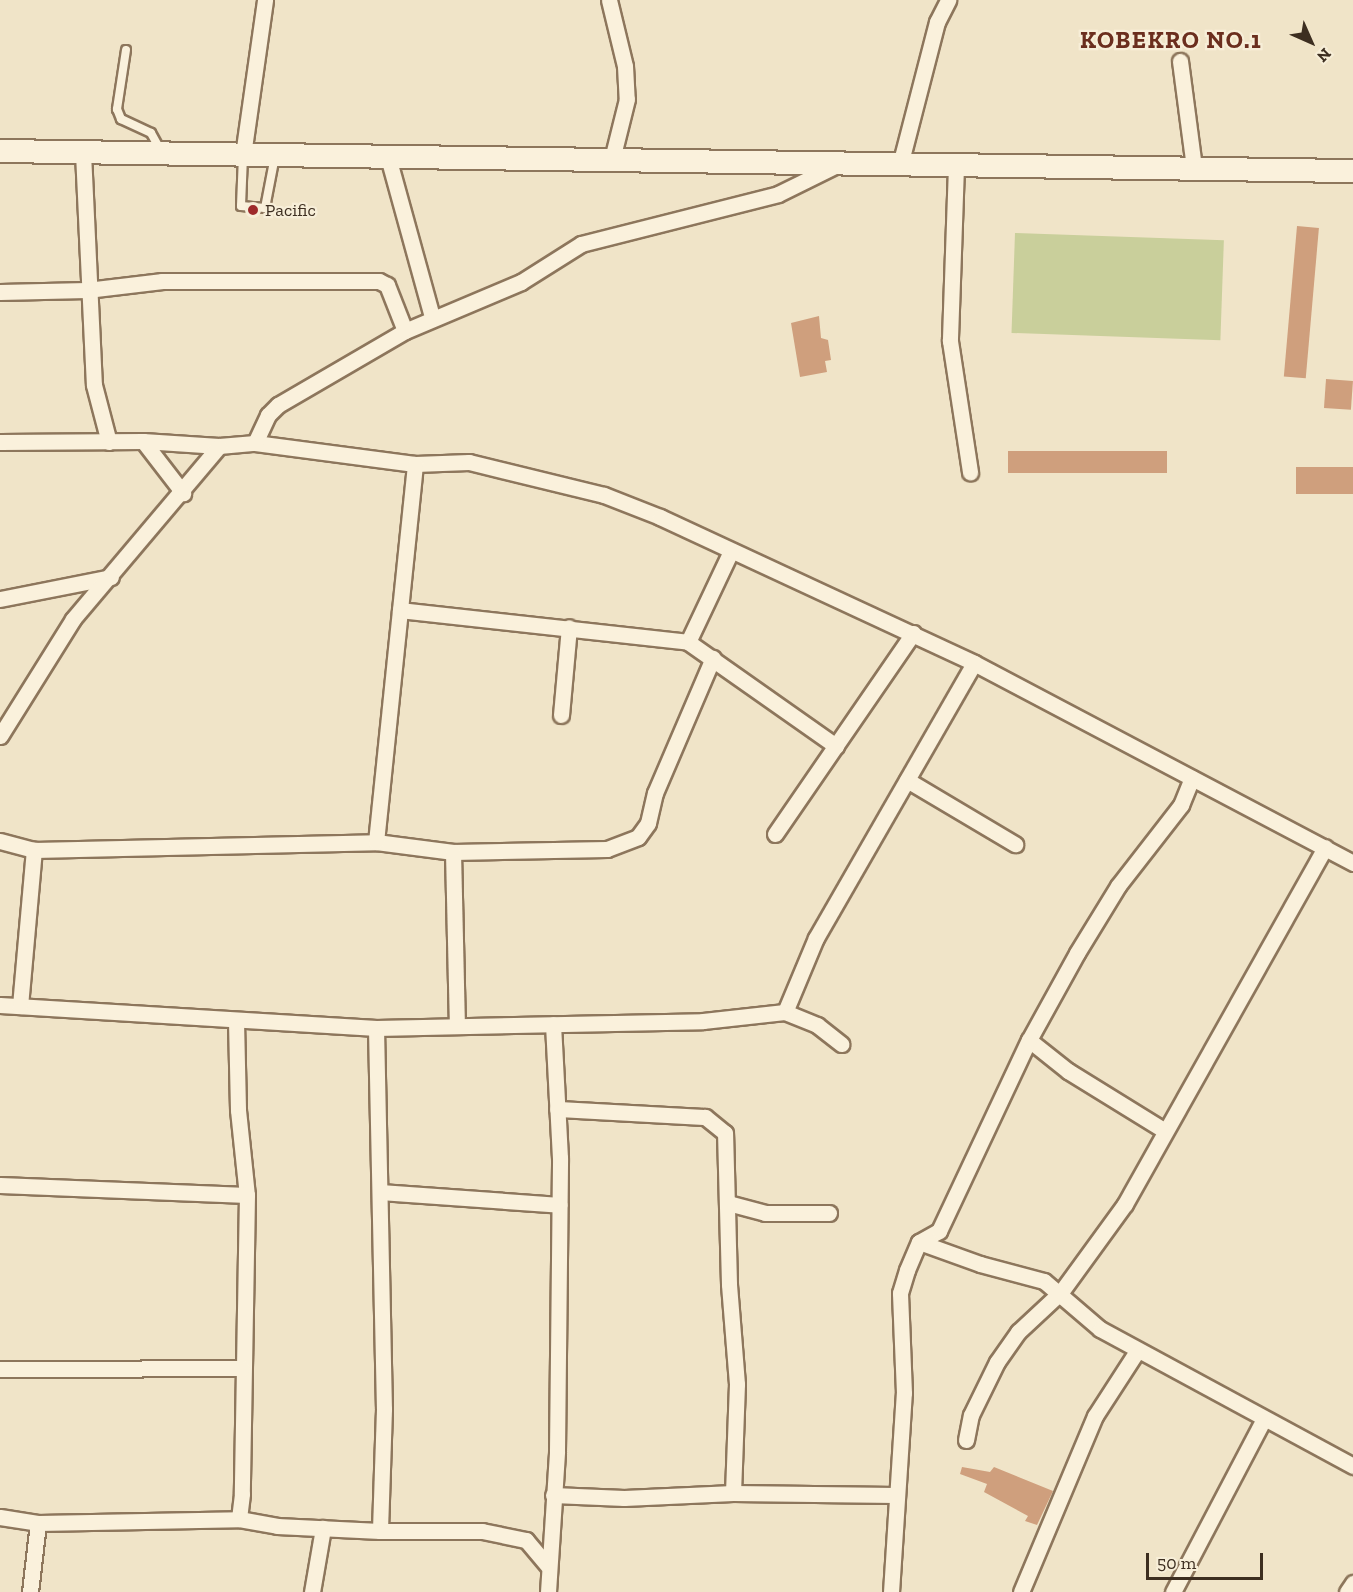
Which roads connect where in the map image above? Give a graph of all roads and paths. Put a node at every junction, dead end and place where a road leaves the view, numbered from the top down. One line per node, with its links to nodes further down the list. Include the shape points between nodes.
1 (265, 0): 9 (street)
2 (609, 0): 12 (street, via 626,66 627,99)
3 (948, 0): 14 (street, via 937,22)
4 (126, 50): 8 (lane, via 117,109 121,119 151,133)
5 (1180, 61): 16 (street)
6 (0, 151): 7 (main road)
7 (83, 153): 8 (main road); 18 (street)
8 (162, 154): 9 (main road)
9 (243, 155): 10 (main road); 10 (lane, via 241,206 265,208)
10 (275, 156): 11 (main road)
11 (388, 157): 12 (main road); 20 (street)
12 (612, 159): 13 (main road)
13 (837, 165): 14 (main road); 20 (street, via 778,194 581,244 521,282)
14 (900, 165): 15 (main road)
15 (956, 166): 16 (main road); 28 (street, via 950,341)
16 (1194, 168): 17 (main road)
17 (1353, 171)
18 (87, 290): 19 (street); 21 (street, via 162,281 379,281 387,285); 24 (street, via 94,385)
19 (0, 292)
20 (432, 317): 21 (street)
21 (405, 331): 25 (street, via 278,405 268,415)
22 (143, 441): 24 (street); 26 (street); 29 (street)
23 (0, 442): 24 (street)
24 (109, 442)
25 (255, 443): 26 (street); 27 (street)
26 (219, 446): 29 (street)
27 (416, 464): 30 (street, via 469,462 604,495); 33 (street)
28 (970, 472)
29 (183, 493): 31 (street)
30 (731, 551): 35 (street); 36 (street)
31 (111, 577): 32 (street); 40 (street, via 73,619)
32 (0, 599)
33 (400, 610): 34 (street); 46 (street)
34 (569, 627): 36 (street); 39 (street)
35 (914, 633): 38 (street); 41 (street)
36 (688, 642): 37 (street)
37 (713, 658): 41 (street); 50 (street, via 655,793 648,823 638,837 607,849)
38 (974, 663): 42 (street); 43 (street)
39 (561, 715)
40 (0, 736)
41 (836, 746): 44 (street)
42 (1192, 778): 48 (street); 59 (street, via 1181,805 1112,896)
43 (907, 780): 47 (street); 54 (street, via 816,938)
44 (775, 834)
45 (0, 841): 49 (street)
46 (376, 842): 49 (street); 50 (street)
47 (1015, 844)
48 (1324, 847): 51 (street); 62 (street)
49 (34, 850): 53 (street)
50 (453, 852): 57 (street)
51 (1353, 863)
52 (0, 1005): 53 (street)
53 (20, 1006): 55 (street)
54 (785, 1012): 56 (street, via 703,1021); 60 (street, via 817,1025)
55 (236, 1021): 58 (street, via 328,1022); 65 (street, via 238,1110)
56 (553, 1024): 57 (street); 61 (street)
57 (457, 1026): 58 (street)
58 (376, 1028): 64 (street)
59 (1029, 1040): 62 (street, via 1068,1071); 69 (street, via 939,1231)
60 (841, 1044)
61 (557, 1108): 66 (street, via 705,1117 716,1123 725,1133); 67 (street)
62 (1166, 1131): 70 (street, via 1125,1204)
63 (0, 1185): 65 (street)
64 (380, 1192): 67 (street); 85 (street, via 384,1409)
65 (247, 1196): 72 (street)
66 (728, 1203): 68 (street, via 765,1213); 77 (street, via 729,1284 737,1384)
67 (560, 1205): 79 (street)
68 (828, 1213)
69 (918, 1242): 70 (street, via 1044,1281); 78 (street, via 900,1293 904,1393)
70 (1061, 1292): 71 (street, via 1100,1329); 75 (street, via 1018,1332 997,1362 971,1415)
71 (1137, 1351): 74 (street); 93 (street, via 1095,1416 1052,1527)
72 (242, 1368): 73 (street); 81 (street)
73 (0, 1369)
74 (1264, 1419): 76 (street); 94 (street)
75 (966, 1440)
76 (1352, 1463)
77 (733, 1493): 78 (street); 79 (street, via 624,1498)
78 (895, 1495): 92 (street)
79 (553, 1496): 83 (street)
80 (0, 1517): 82 (street)
81 (239, 1519): 82 (street); 84 (street)
82 (38, 1523): 89 (street)
83 (551, 1527): 86 (street); 87 (street)
84 (323, 1528): 85 (street); 90 (street)
85 (380, 1531): 86 (street, via 482,1530)
86 (526, 1540): 87 (street)
87 (547, 1565): 91 (street)
88 (1353, 1583): 95 (street)
89 (30, 1592)
90 (312, 1592)
91 (548, 1592)
92 (891, 1592)
93 (1021, 1592)
94 (1173, 1592)
95 (1347, 1592)

